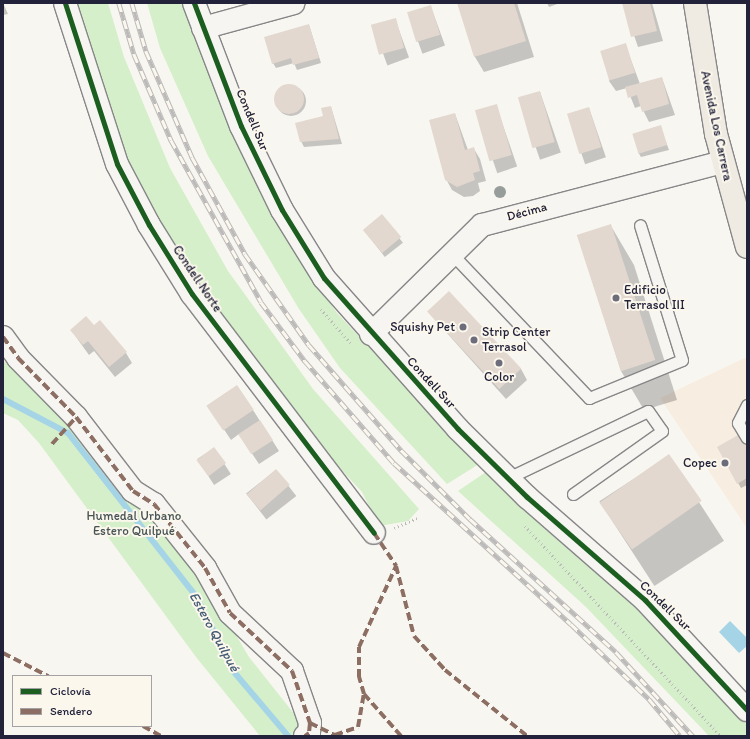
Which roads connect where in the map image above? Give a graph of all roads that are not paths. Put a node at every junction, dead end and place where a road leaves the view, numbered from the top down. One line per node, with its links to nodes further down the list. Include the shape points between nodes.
1 (65, 3): 16 (street, Condell Norte, via 117,164 148,225 192,294)
2 (194, 3): 5 (street, Condell Sur)
3 (294, 3): 5 (street)
4 (695, 3): 6 (main road, Avenida Los Carrera)
5 (203, 28): 10 (street, Condell Sur, via 241,126 282,210 324,278)
6 (722, 162): 8 (main road, Avenida Los Carrera); 9 (street, Décima, via 493,221 482,225)
7 (640, 225): 9 (lane, via 682,360 589,398)
8 (747, 246)
9 (452, 254): 10 (street, Décima)
10 (371, 334): 14 (street, Condell Sur)
11 (3, 337): 18 (street, via 18,358 76,417 133,490 154,504 205,568 230,613 292,671 310,722)
12 (747, 405): 13 (lane, via 738,423)
13 (747, 438)
14 (508, 478): 15 (lane, via 648,412 662,431); 17 (street, Condell Sur, via 645,600)
15 (573, 494)
16 (374, 533)
17 (747, 710)
18 (307, 734)

